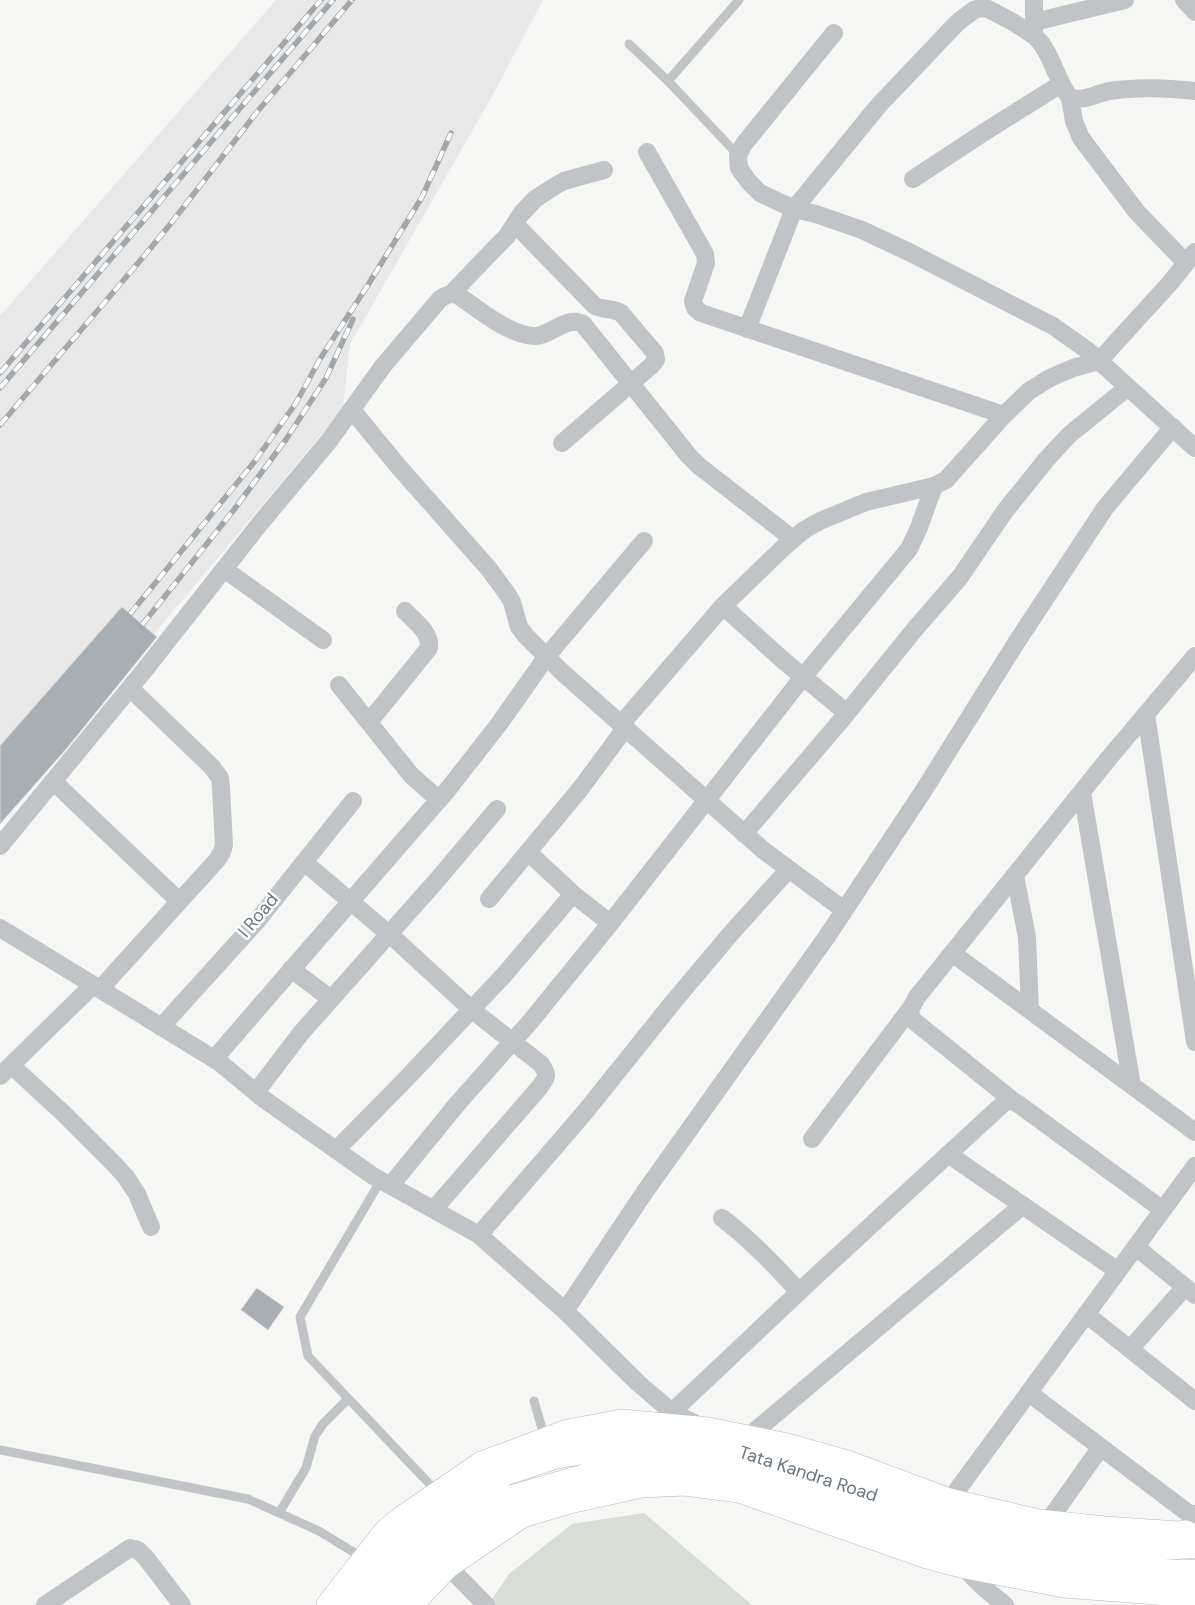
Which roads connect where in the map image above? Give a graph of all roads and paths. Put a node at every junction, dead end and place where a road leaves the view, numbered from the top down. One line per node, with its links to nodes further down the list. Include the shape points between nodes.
1 (739, 0): 9 (lane)
2 (1034, 0): 6 (street)
3 (1125, 0): 6 (street)
4 (1184, 0): 5 (street)
5 (1195, 12)
6 (1034, 29): 10 (street); 16 (street, via 988,9 974,10 958,22 878,105)
7 (834, 33): 13 (street, via 744,144)
8 (629, 44): 9 (lane)
9 (668, 81): 13 (lane)
10 (1065, 91): 11 (street, via 1077,100 1113,90 1136,88); 15 (street, via 986,131); 18 (street, via 1081,138 1136,211)
11 (1195, 92)
12 (647, 152): 20 (street, via 705,254 706,263 693,301 695,308 701,314)
13 (738, 156): 16 (street, via 739,168 760,193)
14 (604, 170): 17 (street, via 555,186 528,206)
15 (913, 180)
16 (794, 209): 20 (street); 21 (street, via 853,227 911,252 1052,326)
17 (515, 224): 19 (street); 22 (street, via 595,306 621,313 656,353 656,360 651,366)
18 (1190, 258): 21 (street)
19 (452, 294): 22 (street, via 460,296 501,325 526,335 544,334 578,321); 24 (street, via 440,298 383,366)
20 (747, 328): 25 (street)
21 (1099, 361): 23 (street); 25 (street, via 1050,378 1029,391)
22 (631, 383): 27 (street); 30 (street, via 699,466)
23 (1128, 387): 26 (street); 41 (street, via 1069,435 1046,460 1005,511 960,577)
24 (352, 410): 32 (street); 36 (street, via 489,569 512,602 519,627)
25 (1004, 415): 29 (street, via 946,480)
26 (1173, 428): 28 (street); 61 (street, via 1106,508)
27 (562, 443)
28 (1195, 448)
29 (934, 486): 30 (street, via 866,502 820,521); 38 (street, via 909,549)
30 (793, 539): 33 (street)
31 (644, 541): 36 (street)
32 (224, 569): 35 (street); 40 (street)
33 (723, 606): 38 (street); 44 (street)
34 (404, 611): 43 (street, via 428,634 429,648)
35 (323, 640)
36 (547, 656): 44 (street); 47 (street)
37 (1195, 656): 42 (street)
38 (804, 677): 41 (street); 48 (street)
39 (340, 685): 43 (street)
40 (130, 688): 45 (street); 59 (street, via 220,778 222,852)
41 (847, 713): 51 (street)
42 (1146, 714): 46 (street); 74 (street)
43 (369, 722): 47 (street, via 412,776)
44 (624, 725): 48 (street); 53 (street, via 581,788)
45 (54, 781): 52 (street); 59 (street)
46 (1082, 792): 56 (street); 77 (street)
47 (439, 800): 60 (street)
48 (706, 800): 51 (street); 62 (street)
49 (353, 802): 54 (street, I Road)
50 (497, 810): 64 (street)
51 (744, 834): 55 (street)
52 (0, 846)
53 (528, 852): 57 (street); 58 (street)
54 (304, 862): 60 (street); 72 (street, I Road, via 257,921)
55 (789, 869): 61 (street); 91 (street, via 721,945 585,1112)
56 (1015, 876): 65 (street); 71 (street, via 1027,937)
57 (573, 894): 62 (street); 70 (street)
58 (489, 899)
59 (179, 901): 67 (street)
60 (350, 901): 64 (street); 66 (street)
61 (844, 910): 96 (street, via 644,1193)
62 (610, 923): 73 (street)
63 (0, 928): 67 (street)
64 (388, 934): 68 (street); 70 (street)
65 (952, 953): 69 (street); 71 (street)
66 (291, 969): 68 (street); 75 (street)
67 (96, 987): 72 (street); 76 (street)
68 (331, 999): 78 (street)
69 (911, 1008): 79 (street, via 910,1017 914,1022); 81 (street)
70 (472, 1010): 73 (street); 82 (street)
71 (1030, 1010): 77 (street)
72 (161, 1027): 75 (street)
73 (513, 1041): 85 (street); 87 (street, via 541,1064 547,1073 546,1078)
74 (1195, 1042)
75 (214, 1058): 78 (street)
76 (5, 1070): 90 (street, via 63,1113 120,1171 137,1194)
77 (1132, 1086): 80 (street)
78 (256, 1092): 82 (street)
79 (1012, 1100): 83 (street, via 1004,1103); 88 (street)
80 (1195, 1132)
81 (812, 1139)
82 (336, 1150): 85 (street)
83 (948, 1154): 86 (street); 95 (street)
84 (1195, 1166): 88 (street)
85 (386, 1183): 87 (street); 100 (lane, via 300,1317 308,1356)
86 (1023, 1205): 93 (street); 105 (street)
87 (434, 1209): 91 (street)
88 (1163, 1210): 92 (street)
89 (722, 1218): 95 (street, via 763,1253)
90 (151, 1227)
91 (479, 1234): 96 (street)
92 (1136, 1247): 93 (street); 94 (street)
93 (1118, 1271): 97 (street)
94 (1190, 1291): 98 (street)
95 (799, 1292): 103 (street)
96 (565, 1311): 103 (street)
97 (1086, 1314): 98 (street); 99 (street)
98 (1130, 1349): 102 (street)
99 (1029, 1393): 106 (street); 112 (street)
100 (348, 1399): 109 (lane); 110 (lane, via 315,1436 306,1468)
101 (534, 1401): 107 (lane)
102 (1195, 1401)
103 (672, 1412): 104 (street)
104 (708, 1430): 105 (street); 107 (street, via 622,1422 568,1432)
105 (751, 1446): 107 (main road, Tata Kandra Road, via 640,1440); 112 (main road, Tata Kandra Road)
106 (1101, 1447): 111 (street, via 1188,1513); 113 (street)
107 (550, 1448): 109 (street, via 482,1464); 115 (main road, Tata Kandra Road, via 503,1472)
108 (0, 1450): 110 (lane, via 248,1499)
109 (438, 1493): 115 (street)
110 (279, 1513): 117 (lane, via 319,1531)
111 (1195, 1514)
112 (942, 1519): 113 (street); 115 (main road, Tata Kandra Road, via 847,1510 745,1471 668,1463 610,1471 506,1501); 116 (main road, Tata Kandra Road, via 1141,1546); 118 (street); 119 (main road, Tata Kandra Road, via 1045,1559 1140,1573)
113 (1047, 1523): 114 (street, via 1178,1534)
114 (1195, 1531)
115 (424, 1542): 117 (street, via 386,1532); 118 (street, via 569,1501 641,1485 685,1483 739,1490); 124 (main road, Tata Kandra Road, via 374,1579); 125 (main road, Tata Kandra Road); 126 (street); 127 (street)
116 (1195, 1544)
117 (365, 1559): 123 (street)
118 (961, 1565): 120 (street, via 1064,1585); 128 (street)
119 (1195, 1574)
120 (1195, 1595)
121 (44, 1605): 122 (street, via 130,1548 138,1550 146,1558)
122 (182, 1605)
123 (329, 1605)
124 (355, 1605)
125 (384, 1605)
126 (410, 1605)
127 (486, 1605)
128 (1005, 1605)

